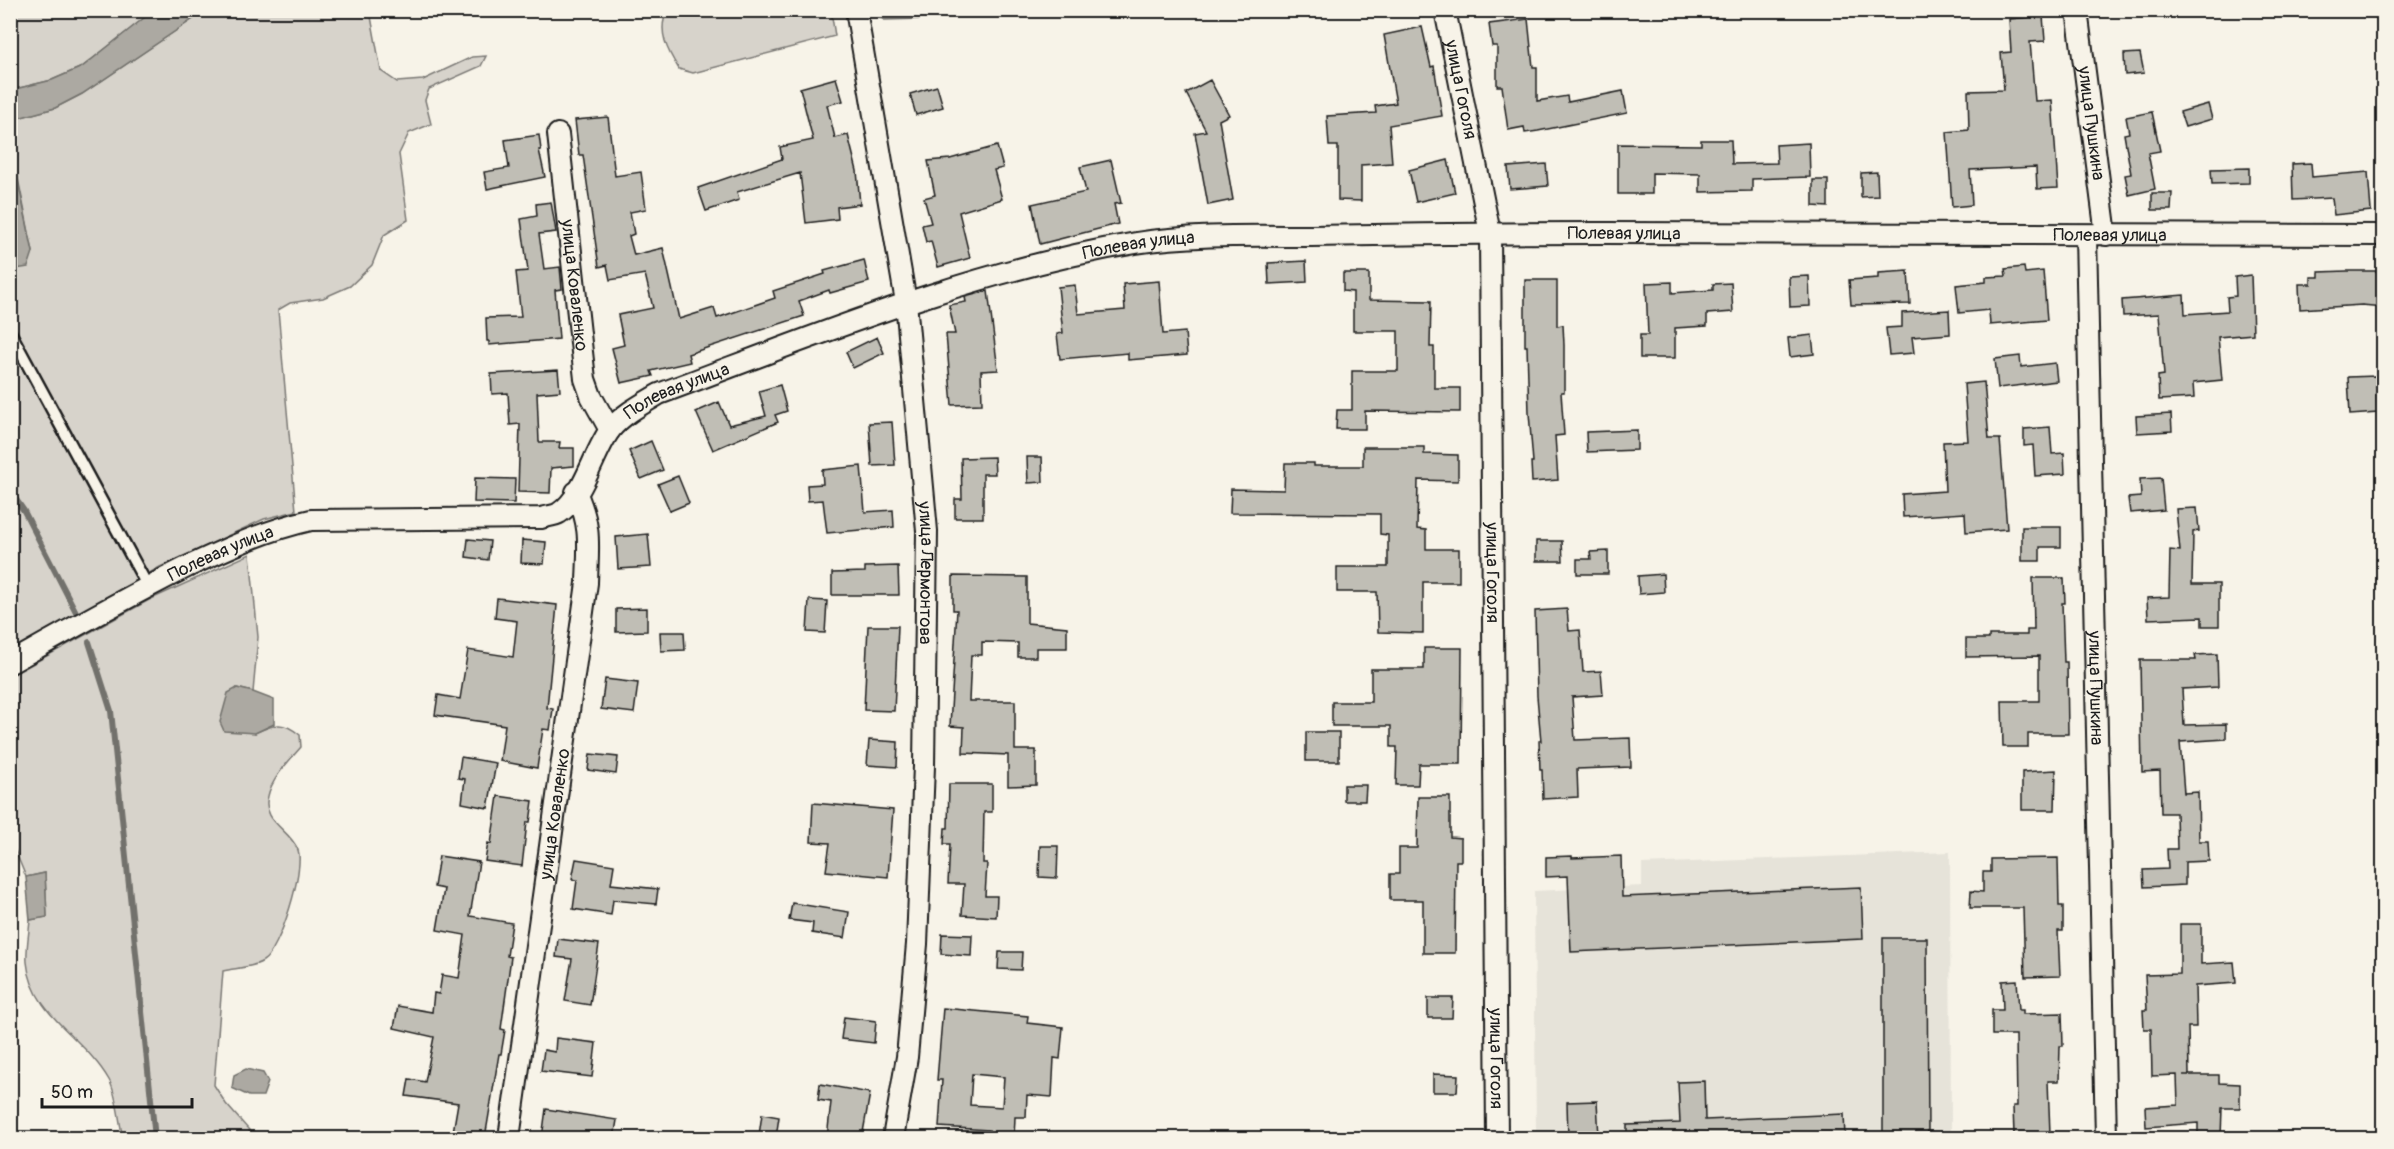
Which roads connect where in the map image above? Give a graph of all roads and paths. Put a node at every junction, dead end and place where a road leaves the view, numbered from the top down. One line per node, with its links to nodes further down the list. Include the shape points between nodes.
1 (856, 10): 9 (street, улица Лермонтова)
2 (1445, 10): 5 (street, улица Гоголя)
3 (2077, 10): 6 (street, улица Пушкина)
4 (558, 134): 11 (street, улица Коваленко, via 585,379)
5 (1490, 233): 8 (street, Полевая улица); 9 (street, Полевая улица, via 1143,242 1038,262); 17 (street, улица Гоголя)
6 (2106, 234): 7 (street, Полевая улица); 8 (street, Полевая улица)
7 (2384, 235)
8 (2086, 236): 18 (street, улица Пушкина)
9 (906, 302): 11 (street, Полевая улица, via 659,394 631,410); 16 (street, улица Лермонтова, via 927,531 924,731 913,998)
10 (10, 333): 13 (lane)
11 (610, 430): 12 (street, Полевая улица)
12 (576, 492): 13 (street, Полевая улица, via 557,514 541,518 311,520 279,527); 15 (street, улица Коваленко, via 589,531 587,583)
13 (148, 586): 14 (street, Полевая улица)
14 (10, 663)
15 (508, 1138)
16 (893, 1138)
17 (1497, 1138)
18 (2106, 1138)

